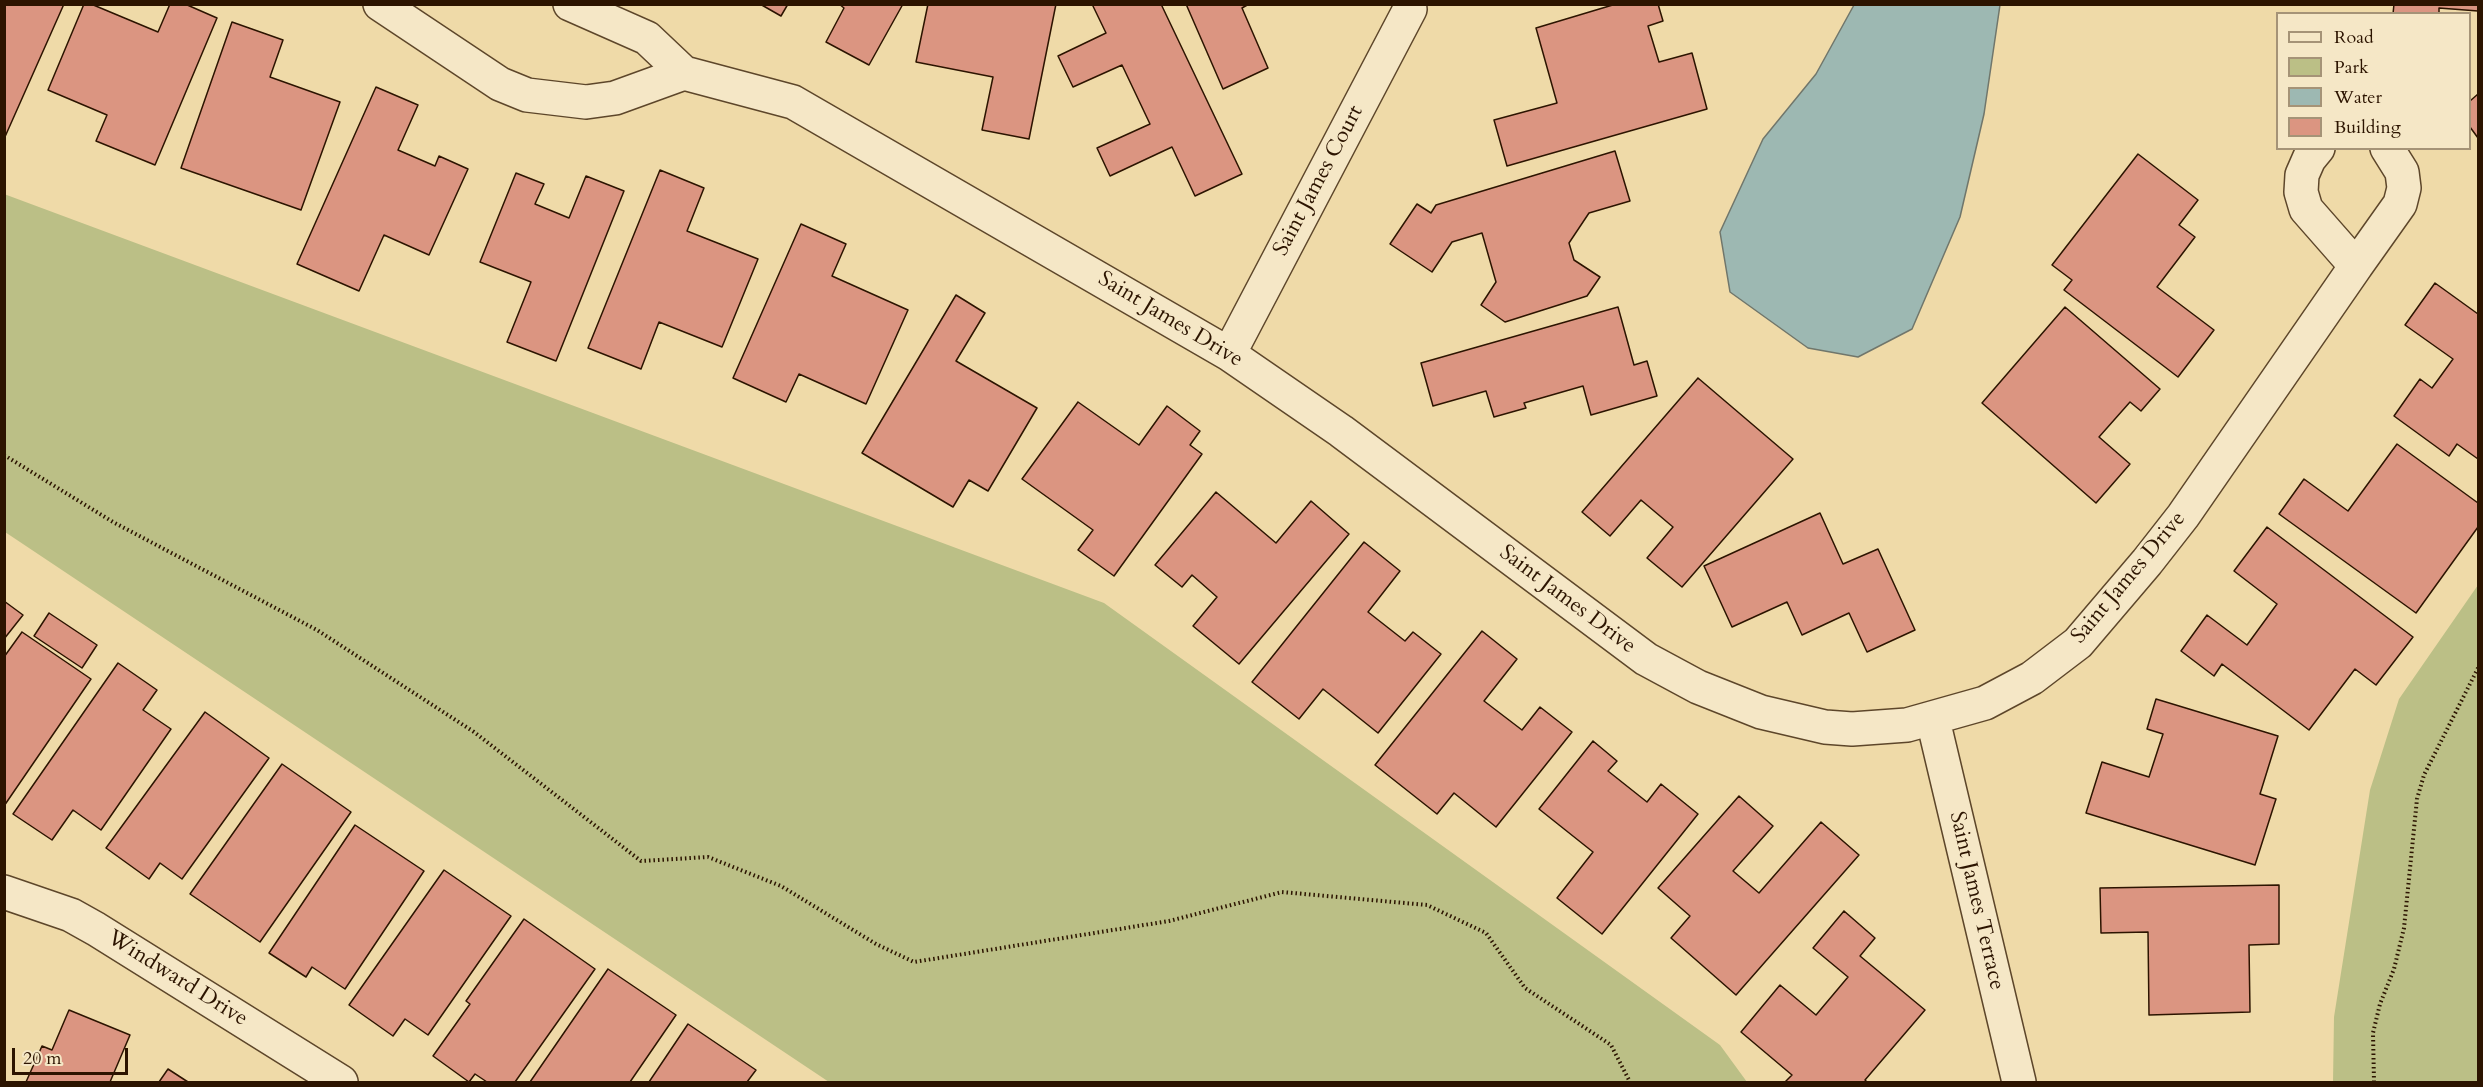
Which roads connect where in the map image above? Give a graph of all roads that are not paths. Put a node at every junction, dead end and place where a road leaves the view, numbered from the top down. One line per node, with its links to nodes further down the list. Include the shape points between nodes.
1 (380, 4): 4 (street, via 500,84 527,95 586,102 615,98)
2 (570, 4): 4 (street, Saint James Drive, via 647,38)
3 (1410, 9): 8 (street, Saint James Court)
4 (684, 74): 8 (street, Saint James Drive, via 793,102)
5 (2316, 150): 7 (street, via 2302,175 2306,209)
6 (2388, 150): 7 (street, Saint James Drive, via 2402,172 2400,204)
7 (2356, 266): 9 (street, Saint James Drive, via 2183,516 2078,644 2032,678 1994,698)
8 (1229, 354): 9 (street, Saint James Drive, via 1341,431 1646,659 1698,687 1761,712 1825,727 1852,729)
9 (1933, 720): 12 (street, Saint James Terrace)
10 (4, 892): 11 (street, Windward Drive, via 71,915 96,929)
11 (341, 1083)
12 (2019, 1083)

